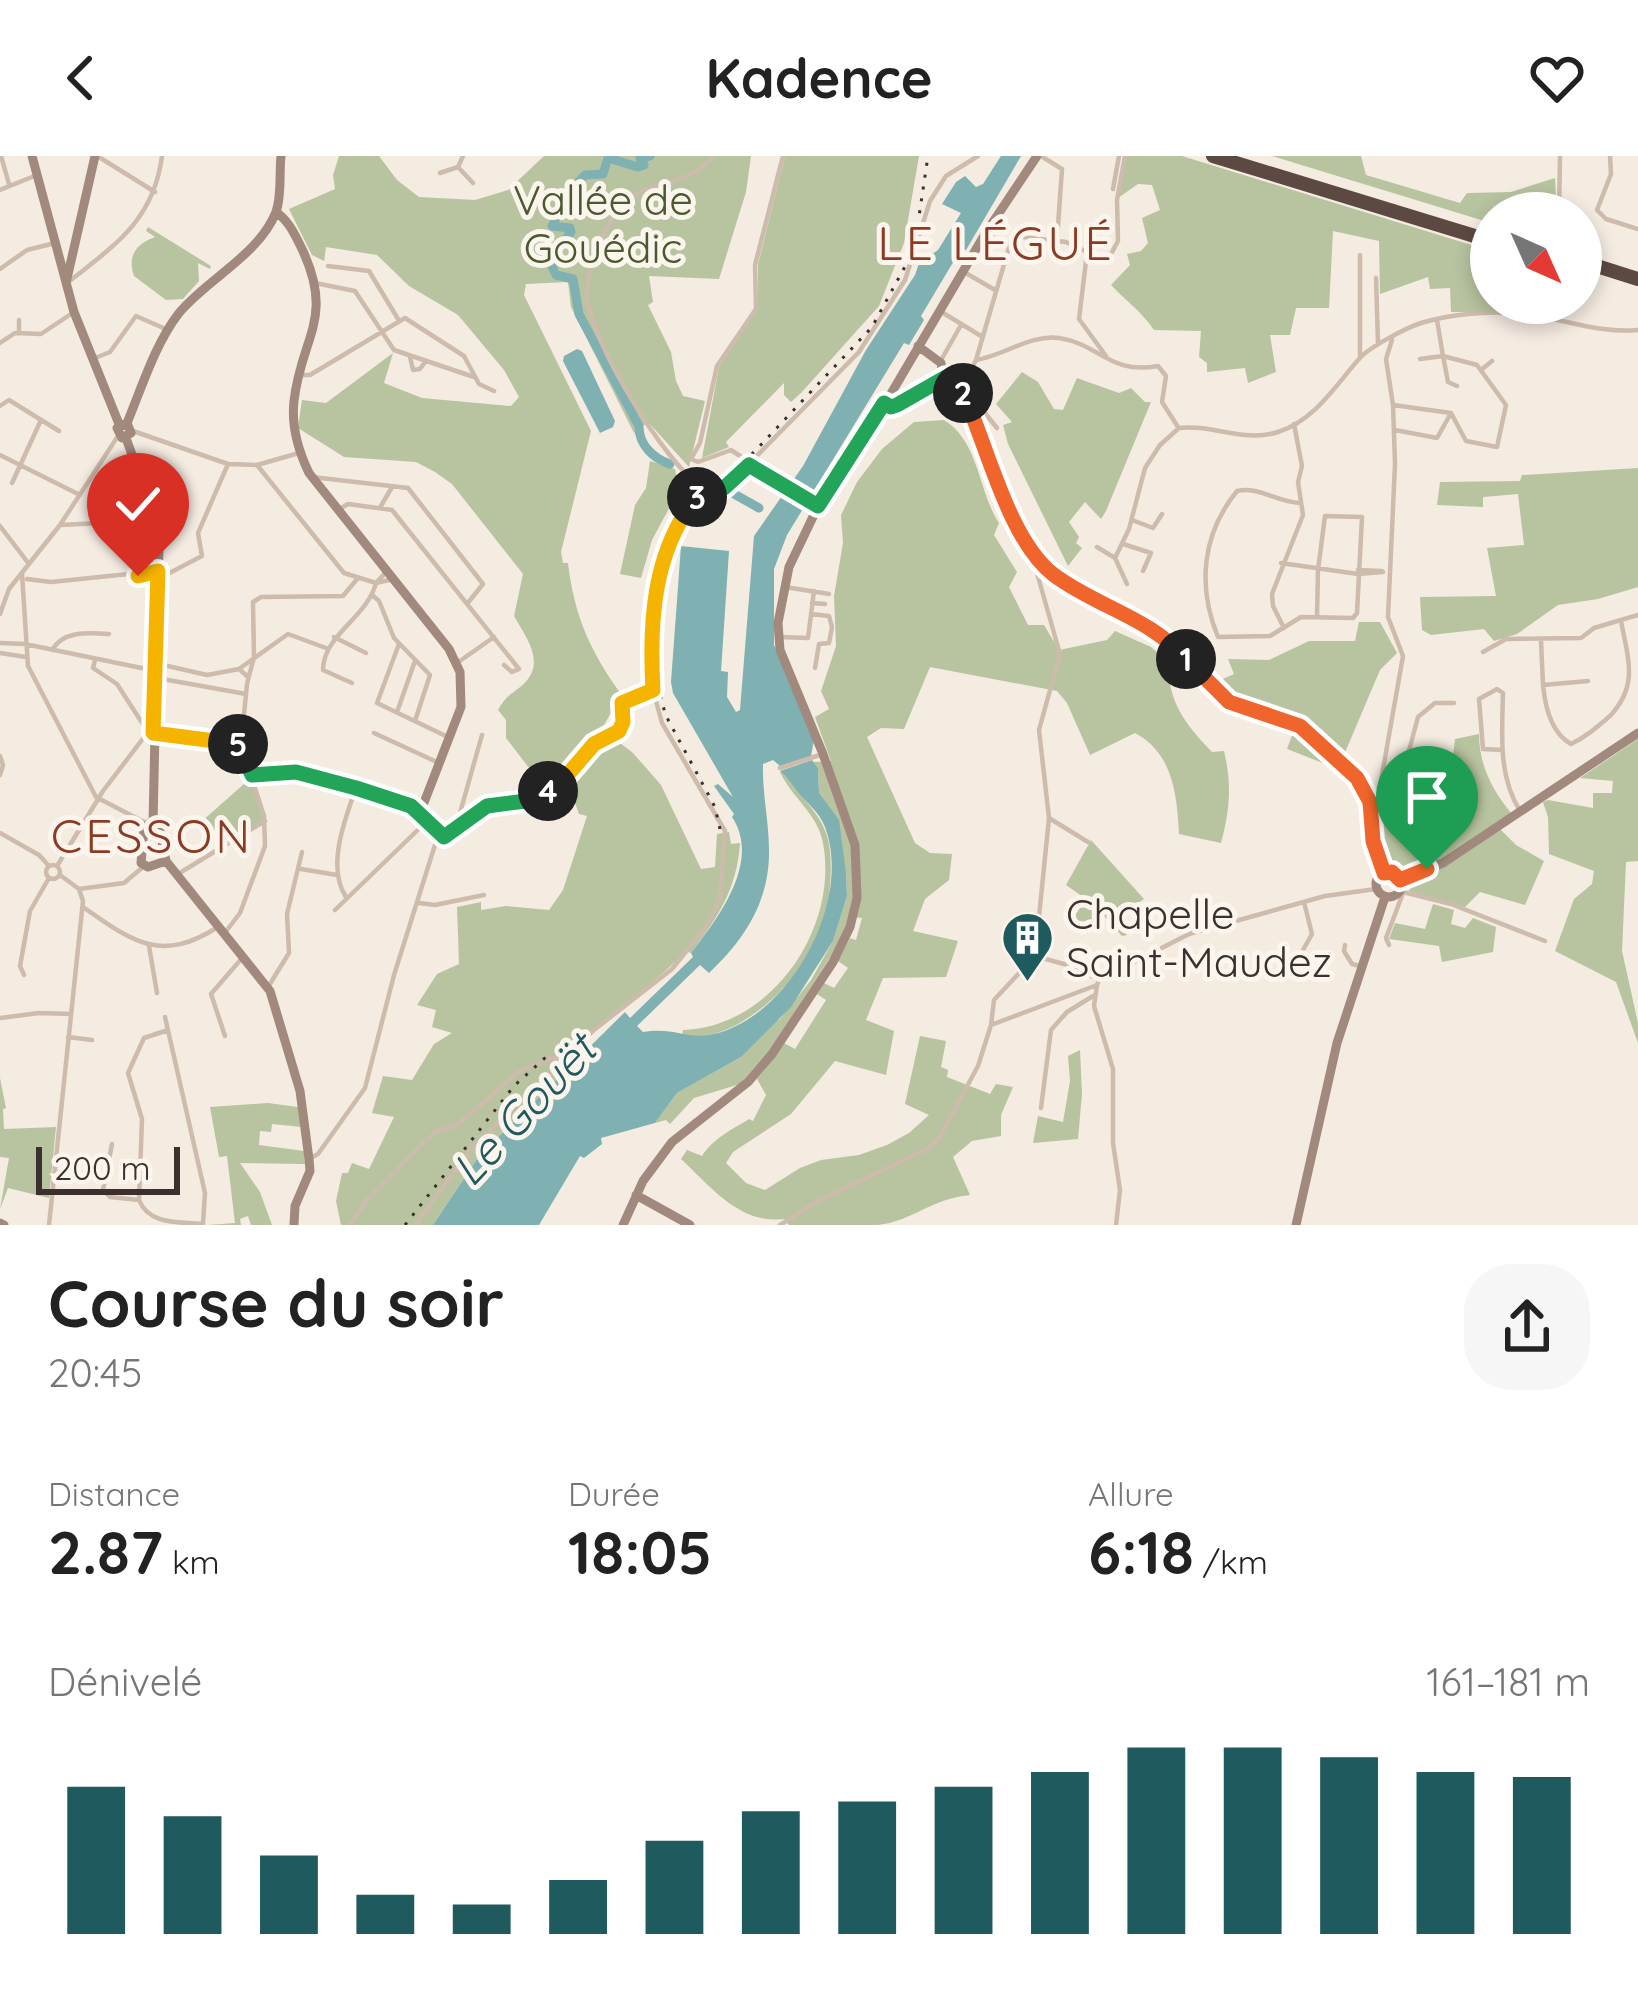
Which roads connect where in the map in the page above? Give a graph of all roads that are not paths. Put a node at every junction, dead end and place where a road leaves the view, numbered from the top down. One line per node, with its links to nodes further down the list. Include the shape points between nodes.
1 (2, 156): 21 (street)
2 (32, 156): 19 (street)
3 (96, 156): 24 (street); 38 (street)
4 (162, 156): 24 (street)
5 (281, 156): 26 (street)
6 (463, 156): 16 (street)
7 (713, 156): 100 (street, via 687,178 625,203 586,290 632,397)
8 (783, 156): 99 (street, via 755,265 755,309 717,366 692,460 725,450)
9 (978, 156): 99 (street, via 946,176 930,201 905,280 859,352)
10 (1039, 156): 31 (street); 32 (street, via 1062,169)
11 (1122, 156): 22 (street); 35 (street, via 1118,241 1110,256)
12 (1213, 156): 17 (highway)
13 (1238, 156): 17 (highway)
14 (1560, 156): 25 (street)
15 (1610, 156): 28 (street, via 1597,210)
16 (458, 167): 18 (street); 20 (street)
17 (1271, 170): 30 (highway)
18 (440, 173)
19 (37, 175): 21 (street); 33 (street)
20 (473, 183)
21 (10, 184): 23 (street)
22 (1113, 189)
23 (0, 190)
24 (155, 192): 37 (street, via 142,217)
25 (1559, 192)
26 (276, 212): 27 (street); 29 (street)
27 (266, 228): 29 (street); 56 (street)
28 (1638, 229)
29 (293, 231): 45 (street)
30 (1470, 231)
31 (986, 234): 34 (street); 42 (street)
32 (1056, 241): 34 (street, via 1014,236); 35 (street)
33 (55, 243): 38 (street); 40 (street)
34 (1010, 244): 47 (street)
35 (1087, 253): 72 (street, via 1078,319)
36 (1360, 255): 67 (street)
37 (89, 264): 38 (street); 46 (street)
38 (65, 266): 46 (street)
39 (328, 266): 51 (street, via 369,272)
40 (0, 269)
41 (1602, 271): 44 (highway)
42 (964, 272): 47 (street); 48 (street)
43 (1376, 278): 64 (street)
44 (1638, 282)
45 (315, 283): 58 (street, via 352,288); 70 (street, via 317,319)
46 (66, 284): 49 (street)
47 (994, 290): 60 (street)
48 (940, 311): 54 (street); 63 (street)
49 (74, 312): 59 (street, via 41,334); 68 (street)
50 (1470, 317): 53 (street)
51 (398, 319): 58 (street); 78 (street, via 464,356)
52 (19, 320): 59 (street)
53 (1437, 320): 61 (street); 66 (street)
54 (961, 324): 60 (street); 76 (street)
55 (1572, 324): 57 (street)
56 (168, 330): 68 (street, via 136,316 110,352); 91 (street)
57 (1638, 330)
58 (380, 331): 74 (street); 78 (street, via 416,371 425,362)
59 (19, 334): 62 (street)
60 (981, 336): 71 (street)
61 (1392, 340): 64 (street); 65 (street)
62 (0, 343)
63 (918, 346): 76 (street); 84 (street)
64 (1375, 347): 65 (street); 67 (street)
65 (1388, 355): 85 (street)
66 (1443, 356): 69 (street); 75 (street); 79 (street, via 1448,382)
67 (1360, 357): 88 (street, via 1330,397)
68 (92, 359): 91 (street)
69 (1420, 359)
70 (306, 360): 74 (street); 77 (street)
71 (976, 360): 72 (street, via 1048,337); 80 (street)
72 (1110, 361): 90 (street, via 1132,371 1165,370 1162,402)
73 (1492, 361): 75 (street)
74 (322, 366): 77 (street)
75 (1480, 370): 86 (street, via 1506,405 1497,447 1466,441)
76 (942, 372): 80 (street); 84 (street)
77 (301, 375): 94 (street, via 293,405)
78 (473, 377): 81 (street)
79 (1457, 386)
80 (961, 388): 82 (street)
81 (494, 392)
82 (968, 403): 89 (street); 118 (street)
83 (1, 404): 87 (street, via 9,400)
84 (887, 405): 108 (street)
85 (1393, 405): 86 (street); 92 (street)
86 (1451, 413): 92 (street, via 1437,438)
87 (41, 420): 93 (street); 96 (street)
88 (1294, 424): 90 (street, via 1243,436); 109 (street)
89 (997, 428)
90 (1179, 428): 113 (street, via 1145,468)
91 (124, 430): 97 (street); 106 (street); 128 (street, via 156,532)
92 (1395, 430): 127 (street)
93 (58, 431)
94 (299, 453): 98 (street); 101 (street)
95 (0, 455): 96 (street)
96 (18, 464): 103 (street); 106 (street)
97 (228, 464): 98 (street); 128 (street, via 198,533 202,556)
98 (257, 465): 131 (street)
99 (749, 465): 107 (street, via 724,488); 108 (street)
100 (678, 466): 102 (street); 105 (street)
101 (312, 477): 104 (street); 111 (street)
102 (692, 481): 105 (street); 107 (street, via 701,486)
103 (12, 483)
104 (392, 487): 110 (street); 139 (street, via 411,490 483,584)
105 (685, 490): 107 (street); 117 (street)
106 (80, 494): 115 (street)
107 (698, 495): 117 (street)
108 (814, 503): 134 (street)
109 (1300, 503): 122 (street, via 1302,521); 146 (street, via 1237,491 1206,556 1204,585 1218,637 1270,636)
110 (382, 506): 111 (street, via 348,503); 139 (street)
111 (338, 510): 129 (street)
112 (1162, 514): 113 (street, via 1153,527)
113 (1132, 520): 119 (street)
114 (101, 524): 115 (street)
115 (60, 525): 123 (street)
116 (0, 526): 123 (street)
117 (670, 540): 175 (street, via 654,602)
118 (1028, 542): 194 (street, via 1056,576 1161,633 1229,702 1300,726); 199 (street, via 1059,665 1039,730)
119 (1124, 544): 121 (street); 125 (street, via 1151,553)
120 (1097, 547): 121 (street)
121 (1115, 558): 133 (street)
122 (1281, 563): 124 (street); 146 (street, via 1272,593)
123 (29, 565): 130 (street)
124 (1318, 570): 126 (street); 126 (street, via 1325,516 1363,517); 144 (street)
125 (1144, 571)
126 (1357, 572): 127 (street); 144 (street, via 1353,618)
127 (1385, 572): 195 (street, via 1402,656)
128 (158, 575): 130 (street, via 51,582); 168 (street)
129 (390, 575): 132 (street); 164 (street)
130 (24, 576): 141 (street); 153 (street)
131 (356, 579): 132 (street); 161 (street, via 343,596 255,599)
132 (376, 583): 137 (street)
133 (1127, 584)
134 (785, 587): 135 (street); 149 (street)
135 (814, 591): 136 (street); 138 (street)
136 (830, 594)
137 (372, 596): 150 (street); 154 (street)
138 (812, 603): 140 (street); 142 (street)
139 (467, 604): 148 (street)
140 (825, 604)
141 (0, 614)
142 (811, 614): 149 (street, via 808,638); 166 (street, via 829,616 832,627)
143 (1638, 615): 145 (street)
144 (1317, 616): 146 (street)
145 (1621, 621): 151 (street, via 1581,638); 173 (street, via 1632,688 1593,732 1563,740)
146 (1284, 628)
147 (109, 634): 156 (street, via 73,634)
148 (494, 637): 164 (street); 165 (street, via 517,672)
149 (779, 637): 188 (street)
150 (334, 638): 155 (street); 159 (street)
151 (1540, 641): 157 (street, via 1506,639); 173 (street)
152 (0, 643): 153 (street)
153 (25, 644): 156 (street); 160 (street)
154 (399, 644): 163 (street); 178 (street, via 377,704)
155 (328, 649): 161 (street, via 292,633); 172 (street, via 321,668)
156 (52, 650): 162 (street)
157 (1483, 652)
158 (0, 653): 160 (street)
159 (366, 653)
160 (26, 657): 196 (street)
161 (254, 657): 167 (street); 170 (street)
162 (95, 659): 168 (street); 180 (street, via 93,668 117,684)
163 (416, 659): 178 (street); 179 (street, via 430,680)
164 (457, 663): 184 (street, via 462,699)
165 (504, 665)
166 (815, 668)
167 (239, 669): 169 (street); 170 (street)
168 (156, 671): 169 (street); 174 (street); 180 (street)
169 (197, 674): 174 (street)
170 (248, 677): 176 (street)
171 (1588, 681): 173 (street)
172 (352, 683)
173 (1543, 685)
174 (194, 686): 176 (street)
175 (653, 690): 203 (street, via 620,706 619,731 594,744 557,785 526,801 487,806); 249 (street, via 662,723 725,831 720,899 665,976)
176 (246, 694): 185 (street)
177 (1454, 703): 195 (street, via 1435,703 1418,716 1407,758 1418,779 1412,787 1391,801)
178 (397, 712): 179 (street)
179 (415, 721): 184 (street)
180 (150, 732): 185 (street); 196 (street); 202 (street)
181 (374, 733): 189 (street)
182 (1638, 733): 198 (street)
183 (482, 735): 203 (street)
184 (450, 738): 189 (street)
185 (241, 745): 192 (street)
186 (1502, 750): 186 (street, via 1503,693 1497,688 1479,699 1483,749); 198 (street, via 1507,790)
187 (0, 756): 191 (street)
188 (817, 756): 190 (street); 255 (street, via 857,859 843,944 761,1068 679,1134)
189 (441, 764): 200 (street)
190 (780, 768)
191 (0, 775)
192 (252, 775): 193 (street, via 296,772); 201 (street)
193 (356, 788): 200 (street); 215 (street)
194 (1364, 790): 195 (street); 197 (street)
195 (1379, 792): 197 (street)
196 (98, 800): 202 (street); 210 (street)
197 (1370, 802): 213 (street)
198 (1520, 811): 218 (street)
199 (1049, 818): 207 (street); 233 (street)
200 (424, 820): 205 (street); 206 (street); 222 (street)
201 (265, 821): 214 (street); 227 (street, via 266,845 240,914)
202 (149, 822): 209 (street, via 160,832); 211 (street)
203 (456, 827): 205 (street)
204 (0, 832): 210 (street)
205 (444, 837): 206 (street)
206 (437, 842): 224 (street)
207 (1088, 842)
208 (302, 852): 212 (street)
209 (166, 861): 211 (street); 214 (street)
210 (53, 866): 216 (street); 217 (street)
211 (143, 867): 219 (street, via 124,883)
212 (298, 868): 215 (street); 238 (street, via 287,914 289,952)
213 (1384, 873): 218 (street, via 1392,872); 220 (street, via 1376,880)
214 (177, 874): 227 (street)
215 (337, 874): 222 (street)
216 (60, 875): 217 (street); 219 (street)
217 (49, 878): 236 (street, via 30,913)
218 (1401, 888): 220 (street); 228 (street); 231 (street)
219 (79, 889): 225 (street)
220 (1381, 893): 223 (street); 235 (street)
221 (484, 895): 224 (street)
222 (346, 896): 226 (street)
223 (1304, 902): 232 (street, via 1312,934); 237 (street, via 1190,934)
224 (417, 903): 254 (street, via 365,1088)
225 (82, 907): 230 (street); 241 (street)
226 (335, 910)
227 (221, 930): 230 (street); 234 (street)
228 (1545, 941)
229 (1345, 945): 235 (street, via 1352,964)
230 (148, 946): 239 (street)
231 (1389, 946)
232 (1304, 950)
233 (1035, 956): 237 (street); 244 (street, via 994,1000)
234 (243, 957): 238 (street); 246 (street, via 212,989)
235 (1364, 967): 266 (street, via 1337,1043)
236 (24, 975)
237 (1098, 982): 240 (street); 244 (street)
238 (268, 987): 254 (street, via 300,1091)
239 (157, 993)
240 (1093, 996): 252 (street, via 1051,1030); 265 (street, via 1113,1069)
241 (71, 1014): 243 (street); 247 (street)
242 (165, 1017): 245 (street)
243 (0, 1018)
244 (992, 1025): 264 (street, via 946,1129 923,1151)
245 (168, 1030): 256 (street, via 143,1038 129,1065 142,1119); 258 (street, via 205,1192)
246 (226, 1036)
247 (68, 1037): 248 (street); 257 (street)
248 (92, 1040)
249 (572, 1054): 250 (street); 251 (street)
250 (548, 1059): 251 (street); 260 (street, via 425,1141)
251 (559, 1066): 261 (street, via 472,1148)
252 (1041, 1108)
253 (112, 1144): 256 (street, via 104,1190)
254 (309, 1159): 259 (street)
255 (636, 1196): 262 (street); 263 (street)
256 (139, 1200): 258 (street, via 157,1220)
257 (49, 1225)
258 (203, 1225)
259 (294, 1225)
260 (350, 1225)
261 (415, 1225)
262 (623, 1225)
263 (690, 1225)
264 (780, 1225)
265 (1116, 1225)
266 (1296, 1225)

